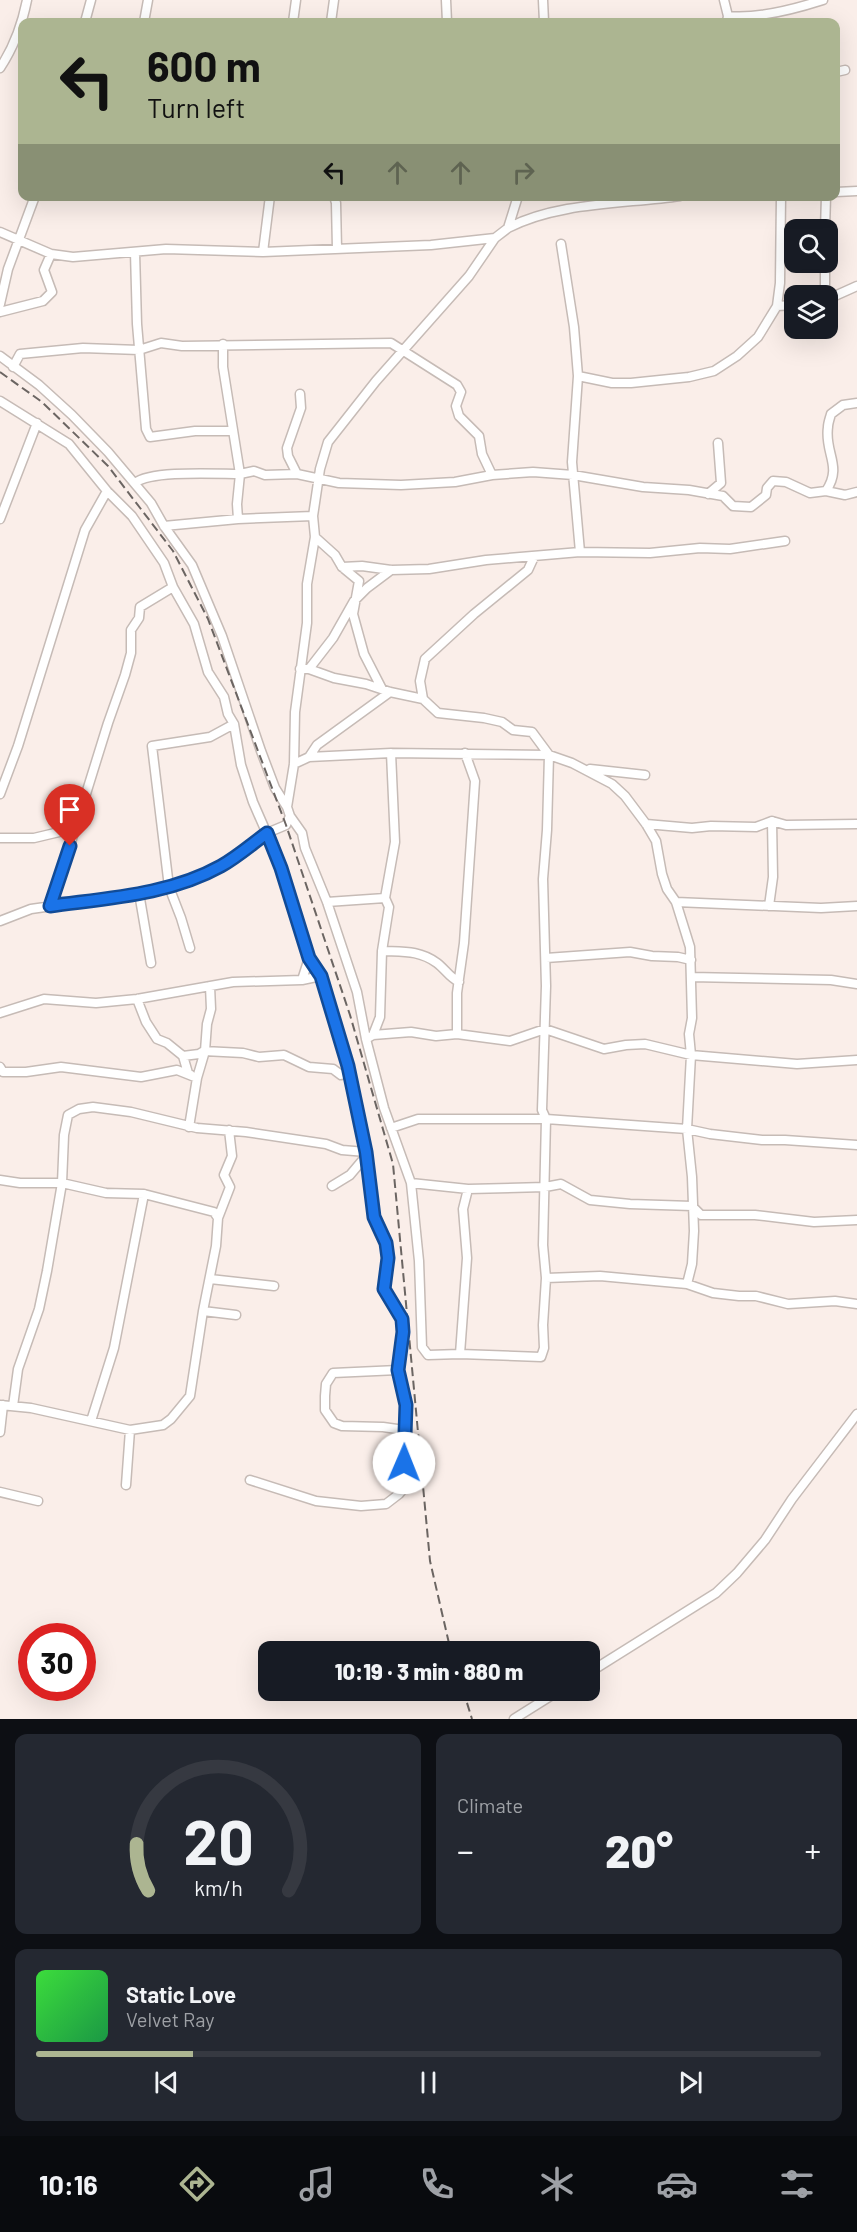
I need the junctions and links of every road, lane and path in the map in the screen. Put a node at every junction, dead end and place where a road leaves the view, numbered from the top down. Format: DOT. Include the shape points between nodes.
graph roads {
  1 [pos="27,0"];
  2 [pos="91,0"];
  3 [pos="148,0"];
  4 [pos="296,0"];
  5 [pos="334,0"];
  6 [pos="447,0"];
  7 [pos="543,0"];
  8 [pos="724,0"];
  9 [pos="823,0"];
  10 [pos="22,18"];
  11 [pos="86,18"];
  12 [pos="145,18"];
  13 [pos="293,18"];
  14 [pos="332,18"];
  15 [pos="447,18"];
  16 [pos="544,18"];
  17 [pos="727,18"];
  18 [pos="742,18"];
  19 [pos="18,33"];
  20 [pos="0,68"];
  21 [pos="845,70"];
  22 [pos="840,71"];
  23 [pos="840,192"];
  24 [pos="857,192"];
  25 [pos="33,201"];
  26 [pos="269,201"];
  27 [pos="335,201"];
  28 [pos="517,201"];
  29 [pos="639,201"];
  30 [pos="781,201"];
  31 [pos="826,201"];
  32 [pos="825,219"];
  33 [pos="508,228"];
  34 [pos="0,232"];
  35 [pos="495,238"];
  36 [pos="18,240"];
  37 [pos="561,244"];
  38 [pos="337,249"];
  39 [pos="135,252"];
  40 [pos="262,252"];
  41 [pos="51,254"];
  42 [pos="857,286"];
  43 [pos="838,295"];
  44 [pos="0,304"];
  45 [pos="777,306"];
  46 [pos="784,306"];
  47 [pos="0,312"];
  48 [pos="223,344"];
  49 [pos="139,350"];
  50 [pos="403,350"];
  51 [pos="0,356"];
  52 [pos="13,367"];
  53 [pos="578,376"];
  54 [pos="300,394"];
  55 [pos="0,401"];
  56 [pos="857,403"];
  57 [pos="37,423"];
  58 [pos="232,430"];
  59 [pos="718,443"];
  60 [pos="240,474"];
  61 [pos="297,474"];
  62 [pos="492,475"];
  63 [pos="573,475"];
  64 [pos="319,480"];
  65 [pos="135,483"];
  66 [pos="107,491"];
  67 [pos="826,491"];
  68 [pos="857,492"];
  69 [pos="708,494"];
  70 [pos="313,516"];
  71 [pos="0,519"];
  72 [pos="238,519"];
  73 [pos="164,526"];
  74 [pos="315,537"];
  75 [pos="785,541"];
  76 [pos="580,552"];
  77 [pos="534,557"];
  78 [pos="342,567"];
  79 [pos="391,570"];
  80 [pos="173,587"];
  81 [pos="354,602"];
  82 [pos="305,669"];
  83 [pos="386,690"];
  84 [pos="423,699"];
  85 [pos="234,724"];
  86 [pos="392,753"];
  87 [pos="465,753"];
  88 [pos="549,755"];
  89 [pos="309,757"];
  90 [pos="294,764"];
  91 [pos="583,769"];
  92 [pos="645,775"];
  93 [pos="0,794"];
  94 [pos="288,812"];
  95 [pos="772,821"];
  96 [pos="646,824"];
  97 [pos="857,824"];
  98 [pos="76,828"];
  99 [pos="267,833"];
  100 [pos="0,837"];
  101 [pos="169,887"];
  102 [pos="139,893"];
  103 [pos="385,898"];
  104 [pos="327,902"];
  105 [pos="675,902"];
  106 [pos="50,906"];
  107 [pos="769,906"];
  108 [pos="857,906"];
  109 [pos="0,921"];
  110 [pos="190,948"];
  111 [pos="381,951"];
  112 [pos="309,958"];
  113 [pos="546,958"];
  114 [pos="691,960"];
  115 [pos="151,963"];
  116 [pos="321,976"];
  117 [pos="691,977"];
  118 [pos="302,980"];
  119 [pos="459,982"];
  120 [pos="857,984"];
  121 [pos="210,986"];
  122 [pos="197,987"];
  123 [pos="137,999"];
  124 [pos="211,1009"];
  125 [pos="0,1013"];
  126 [pos="545,1029"];
  127 [pos="457,1034"];
  128 [pos="368,1035"];
  129 [pos="205,1051"];
  130 [pos="691,1055"];
  131 [pos="183,1056"];
  132 [pos="857,1060"];
  133 [pos="0,1067"];
  134 [pos="349,1071"];
  135 [pos="197,1078"];
  136 [pos="546,1119"];
  137 [pos="189,1126"];
  138 [pos="391,1128"];
  139 [pos="687,1129"];
  140 [pos="229,1130"];
  141 [pos="857,1145"];
  142 [pos="366,1154"];
  143 [pos="0,1180"];
  144 [pos="411,1183"];
  145 [pos="62,1184"];
  146 [pos="332,1186"];
  147 [pos="545,1187"];
  148 [pos="468,1189"];
  149 [pos="144,1194"];
  150 [pos="692,1206"];
  151 [pos="218,1218"];
  152 [pos="857,1220"];
  153 [pos="546,1278"];
  154 [pos="210,1279"];
  155 [pos="687,1284"];
  156 [pos="274,1286"];
  157 [pos="857,1304"];
  158 [pos="203,1311"];
  159 [pos="236,1315"];
  160 [pos="460,1354"];
  161 [pos="398,1370"];
  162 [pos="1,1405"];
  163 [pos="13,1406"];
  164 [pos="857,1414"];
  165 [pos="91,1421"];
  166 [pos="130,1430"];
  167 [pos="404,1431"];
  168 [pos="0,1432"];
  169 [pos="250,1480"];
  170 [pos="126,1485"];
  171 [pos="0,1492"];
  172 [pos="38,1501"];
  173 [pos="600,1666"];
  174 [pos="543,1701"];
  175 [pos="514,1719"];
  1 -- 10 [label="street"];
  2 -- 11 [label="street"];
  3 -- 12 [label="street"];
  4 -- 13 [label="street"];
  5 -- 14 [label="street"];
  6 -- 15 [label="street"];
  7 -- 16 [label="street"];
  8 -- 17 [label="street"];
  9 -- 18 [label="street"];
  19 -- 20 [label="street"];
  21 -- 22 [label="street"];
  23 -- 24 [label="street"];
  25 -- 36 [label="street"];
  26 -- 40 [label="street"];
  27 -- 38 [label="street"];
  28 -- 33 [label="street"];
  29 -- 33 [label="street" via="573,209 525,219"];
  30 -- 45 [label="street"];
  31 -- 32 [label="street"];
  33 -- 35 [label="street"];
  34 -- 36 [label="street"];
  35 -- 38 [label="street"];
  35 -- 50 [label="street" via="469,276"];
  36 -- 41 [label="street"];
  36 -- 44 [label="street"];
  37 -- 53 [label="street"];
  38 -- 40 [label="street"];
  39 -- 40 [label="street"];
  39 -- 41 [label="street" via="73,257"];
  39 -- 49 [label="street"];
  41 -- 47 [label="street" via="44,270 52,292 42,301"];
  42 -- 43 [label="street"];
  45 -- 46 [label="street"];
  45 -- 53 [label="street" via="758,337 714,371 630,383"];
  48 -- 49 [label="street" via="161,343"];
  48 -- 50 [label="street" via="391,343"];
  48 -- 58 [label="street"];
  49 -- 52 [label="street" via="83,348 32,352 20,354"];
  49 -- 58 [label="street" via="150,437"];
  50 -- 62 [label="street" via="457,385 461,392 456,406 459,416 479,436"];
  50 -- 64 [label="street" via="328,442"];
  51 -- 52 [label="street"];
  52 -- 65 [label="street" via="72,415"];
  53 -- 63 [label="street"];
  54 -- 61 [label="street" via="301,408 287,448"];
  55 -- 57 [label="street"];
  56 -- 67 [label="street" via="843,405 831,414 827,428 835,472"];
  57 -- 66 [label="street" via="69,444"];
  57 -- 71 [label="street"];
  58 -- 60 [label="street"];
  59 -- 69 [label="street" via="721,483"];
  60 -- 61 [label="street"];
  60 -- 65 [label="street" via="156,475"];
  60 -- 72 [label="street"];
  61 -- 64 [label="street"];
  62 -- 63 [label="street"];
  62 -- 64 [label="street" via="401,485"];
  63 -- 69 [label="street"];
  63 -- 76 [label="street"];
  64 -- 70 [label="street"];
  65 -- 73 [label="street"];
  66 -- 80 [label="street" via="132,516 164,563"];
  66 -- 93 [label="street" via="85,530"];
  67 -- 68 [label="street" via="845,495"];
  67 -- 69 [label="street" via="810,493 786,482 773,481 766,495 751,507 733,507 723,496"];
  70 -- 72 [label="street"];
  70 -- 74 [label="street"];
  72 -- 73 [label="street"];
  73 -- 94 [label="street" via="192,565 204,592 275,788"];
  74 -- 78 [label="street"];
  74 -- 82 [label="street" via="307,584"];
  75 -- 76 [label="street" via="730,549"];
  76 -- 77 [label="street"];
  77 -- 79 [label="street"];
  77 -- 84 [label="street" via="528,570 425,659 420,681"];
  78 -- 79 [label="street"];
  78 -- 81 [label="street" via="359,580"];
  79 -- 81 [label="street"];
  80 -- 85 [label="street" via="194,624 208,672"];
  80 -- 98 [label="street" via="140,607 139,618 131,630 131,653 125,675"];
  81 -- 82 [label="street" via="333,638"];
  81 -- 83 [label="street" via="353,614 364,654"];
  82 -- 83 [label="street"];
  82 -- 90 [label="street" via="295,712"];
  83 -- 84 [label="street"];
  83 -- 89 [label="street" via="317,745"];
  84 -- 88 [label="street" via="438,713 484,718 513,730 532,732"];
  85 -- 99 [label="street" via="241,765"];
  85 -- 101 [label="street" via="210,737 152,746"];
  86 -- 87 [label="street"];
  86 -- 89 [label="street"];
  86 -- 103 [label="street" via="395,842"];
  87 -- 88 [label="street"];
  87 -- 119 [label="street" via="475,781"];
  88 -- 91 [label="street"];
  88 -- 113 [label="street" via="543,879"];
  89 -- 90 [label="street"];
  90 -- 94 [label="street"];
  91 -- 92 [label="street"];
  91 -- 96 [label="street" via="612,784"];
  94 -- 99 [label="street" via="286,825"];
  94 -- 104 [label="street" via="302,833"];
  95 -- 96 [label="street" via="756,827"];
  95 -- 97 [label="street" via="786,825"];
  95 -- 107 [label="street"];
  96 -- 105 [label="street" via="656,841 662,874"];
  98 -- 100 [label="street" via="34,838"];
  98 -- 106 [label="street"];
  99 -- 101 [label="street" via="222,866"];
  99 -- 112 [label="street"];
  101 -- 102 [label="street"];
  101 -- 110 [label="street"];
  102 -- 106 [label="street"];
  102 -- 115 [label="street"];
  103 -- 104 [label="street"];
  103 -- 111 [label="street" via="389,907"];
  104 -- 128 [label="street"];
  105 -- 107 [label="street"];
  105 -- 114 [label="street"];
  106 -- 109 [label="street"];
  107 -- 108 [label="street"];
  111 -- 119 [label="street" via="422,954"];
  111 -- 128 [label="street" via="380,1017"];
  112 -- 116 [label="street"];
  112 -- 118 [label="street"];
  113 -- 114 [label="street" via="630,952"];
  113 -- 126 [label="street"];
  114 -- 117 [label="street"];
  116 -- 118 [label="street"];
  116 -- 134 [label="street"];
  117 -- 120 [label="street"];
  117 -- 130 [label="street"];
  118 -- 121 [label="street"];
  119 -- 127 [label="street"];
  121 -- 122 [label="street"];
  121 -- 124 [label="street"];
  122 -- 123 [label="street"];
  122 -- 124 [label="street"];
  123 -- 125 [label="street" via="96,1003 44,999"];
  123 -- 131 [label="street" via="158,1039"];
  124 -- 129 [label="street"];
  126 -- 127 [label="street" via="510,1041"];
  126 -- 130 [label="street" via="604,1049 645,1044"];
  126 -- 136 [label="street" via="542,1110"];
  127 -- 128 [label="street"];
  128 -- 138 [label="street"];
  129 -- 131 [label="street"];
  129 -- 134 [label="street" via="259,1057 284,1055 309,1067 333,1069 341,1075"];
  129 -- 135 [label="street"];
  130 -- 132 [label="street" via="797,1064"];
  130 -- 139 [label="street"];
  131 -- 135 [label="street" via="188,1073"];
  133 -- 135 [label="street" via="3,1072 61,1067 141,1077 177,1070"];
  134 -- 142 [label="street"];
  135 -- 137 [label="street"];
  136 -- 138 [label="street" via="418,1119"];
  136 -- 139 [label="street"];
  136 -- 147 [label="street"];
  137 -- 140 [label="street"];
  137 -- 145 [label="street" via="131,1112 79,1109 68,1115"];
  138 -- 144 [label="street"];
  139 -- 141 [label="street" via="762,1140"];
  139 -- 150 [label="street"];
  140 -- 142 [label="street"];
  140 -- 151 [label="street" via="232,1156 224,1175 230,1187"];
  142 -- 146 [label="street" via="350,1175"];
  142 -- 161 [label="street" via="374,1217 388,1258 384,1289 402,1319"];
  143 -- 145 [label="street"];
  144 -- 148 [label="street"];
  144 -- 160 [label="street" via="422,1347 428,1355"];
  145 -- 149 [label="street" via="106,1193"];
  145 -- 163 [label="street" via="39,1309 18,1369"];
  147 -- 148 [label="street"];
  147 -- 150 [label="street" via="561,1184 590,1200"];
  147 -- 153 [label="street"];
  148 -- 160 [label="street" via="464,1209 467,1258"];
  149 -- 151 [label="street" via="213,1212"];
  149 -- 165 [label="street" via="114,1348"];
  150 -- 152 [label="street" via="701,1215 755,1215 814,1222"];
  150 -- 155 [label="street" via="692,1264"];
  151 -- 154 [label="street"];
  153 -- 155 [label="street" via="600,1276"];
  153 -- 160 [label="street" via="541,1357"];
  154 -- 156 [label="street"];
  154 -- 158 [label="street"];
  155 -- 157 [label="street" via="713,1293 756,1296 788,1304"];
  158 -- 159 [label="street"];
  158 -- 166 [label="street" via="190,1396 163,1425"];
  161 -- 167 [label="street" via="406,1405"];
  161 -- 167 [label="street" via="333,1373 326,1384 325,1410 334,1423 342,1426"];
  162 -- 163 [label="street"];
  162 -- 168 [label="street"];
  163 -- 165 [label="street"];
  164 -- 173 [label="street" via="737,1573 716,1593"];
  165 -- 166 [label="street"];
  166 -- 170 [label="street"];
  167 -- 169 [label="street" via="403,1489 386,1504 361,1506 316,1501"];
  171 -- 172 [label="street"];
  174 -- 175 [label="street"];
}
